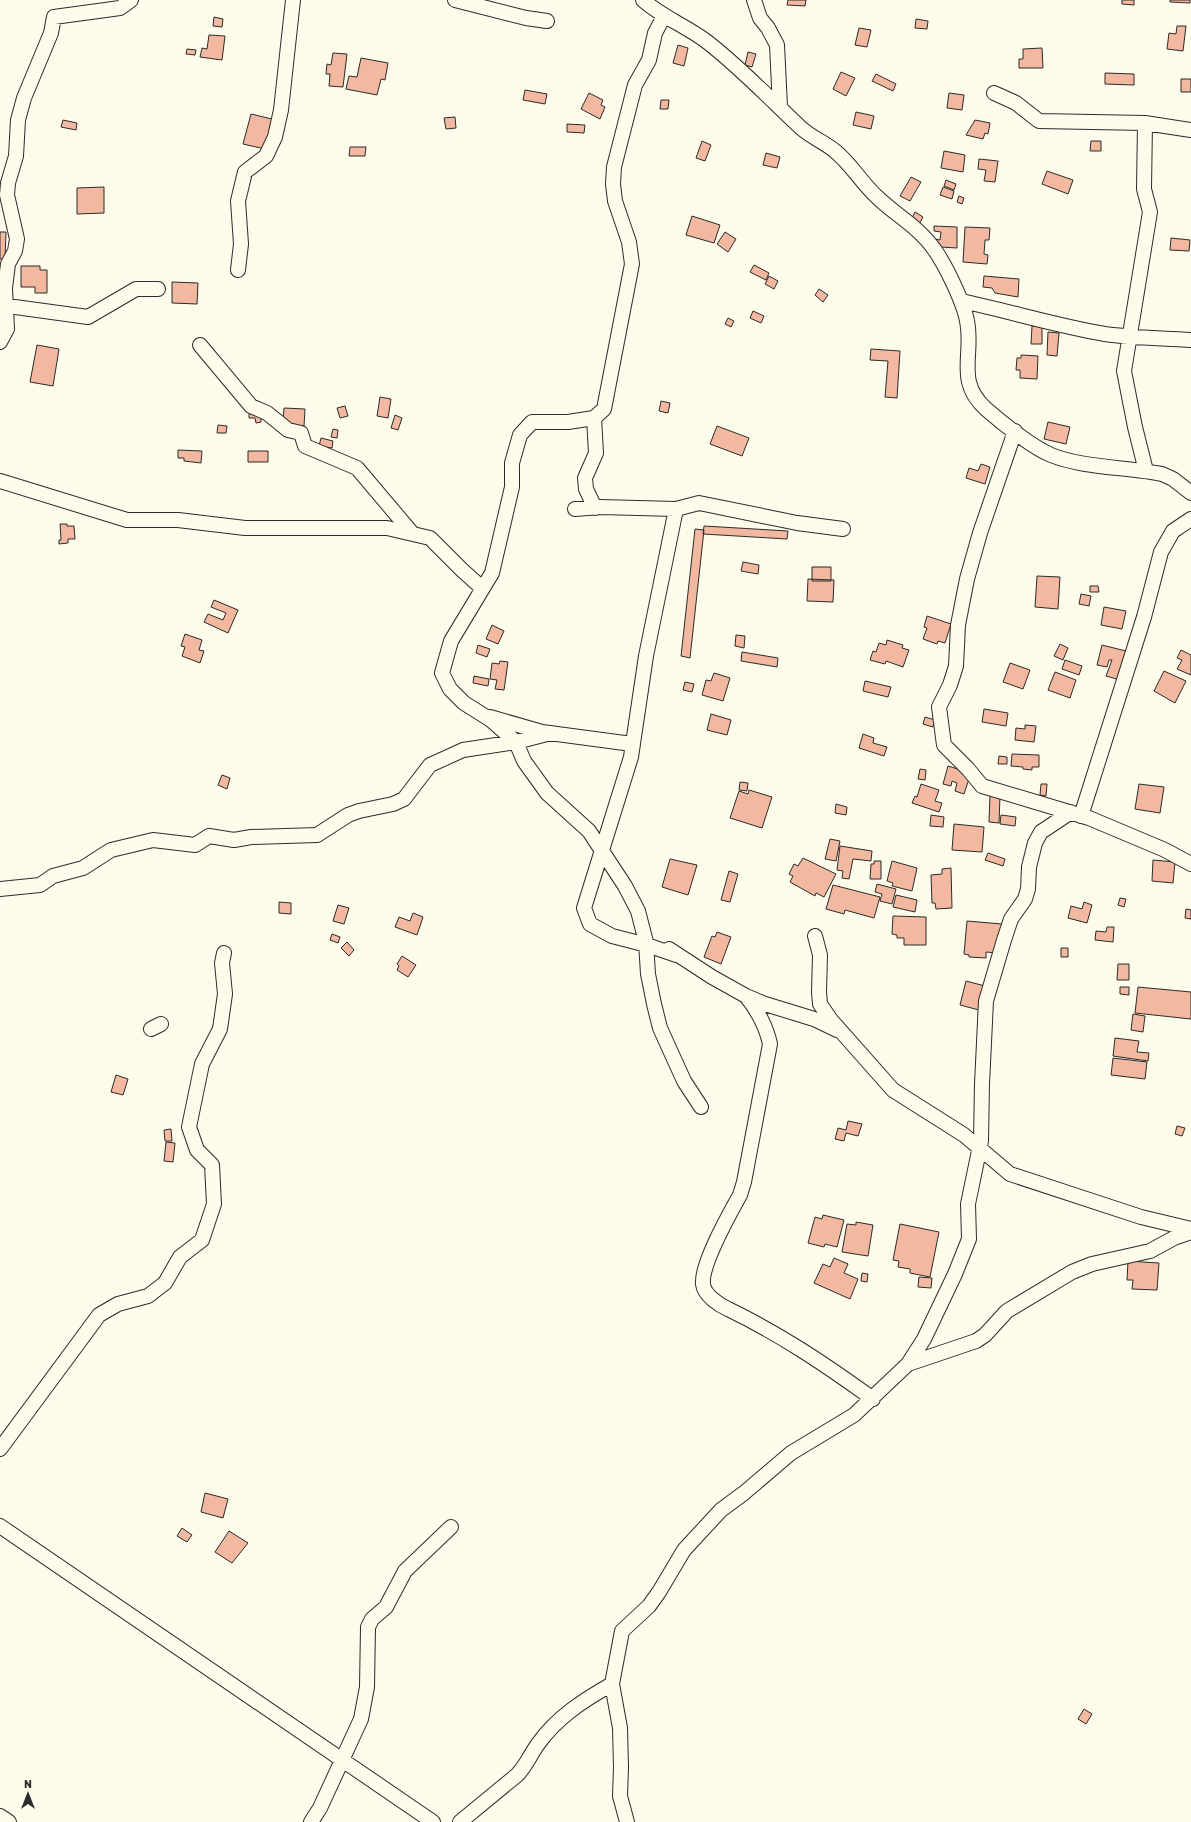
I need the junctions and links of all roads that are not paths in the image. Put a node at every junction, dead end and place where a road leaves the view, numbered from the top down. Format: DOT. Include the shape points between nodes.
graph roads {
  1 [pos="131,0"];
  2 [pos="293,0"];
  3 [pos="455,0"];
  4 [pos="643,0"];
  5 [pos="754,0"];
  6 [pos="664,16"];
  7 [pos="547,21"];
  8 [pos="994,93"];
  9 [pos="780,107"];
  10 [pos="1145,123"];
  11 [pos="1191,130"];
  12 [pos="238,270"];
  13 [pos="158,288"];
  14 [pos="961,301"];
  15 [pos="3,305"];
  16 [pos="1130,335"];
  17 [pos="1191,340"];
  18 [pos="0,342"];
  19 [pos="200,345"];
  20 [pos="594,418"];
  21 [pos="1015,431"];
  22 [pos="1146,471"];
  23 [pos="0,481"];
  24 [pos="1191,492"];
  25 [pos="595,508"];
  26 [pos="575,509"];
  27 [pos="676,509"];
  28 [pos="1191,519"];
  29 [pos="843,529"];
  30 [pos="412,534"];
  31 [pos="482,588"];
  32 [pos="484,715"];
  33 [pos="552,733"];
  34 [pos="516,742"];
  35 [pos="632,744"];
  36 [pos="1076,814"];
  37 [pos="602,852"];
  38 [pos="1191,864"];
  39 [pos="0,889"];
  40 [pos="642,928"];
  41 [pos="815,936"];
  42 [pos="647,945"];
  43 [pos="224,953"];
  44 [pos="676,955"];
  45 [pos="746,996"];
  46 [pos="842,1033"];
  47 [pos="701,1108"];
  48 [pos="980,1147"];
  49 [pos="1191,1229"];
  50 [pos="1191,1232"];
  51 [pos="908,1364"];
  52 [pos="873,1399"];
  53 [pos="0,1449"];
  54 [pos="0,1526"];
  55 [pos="451,1527"];
  56 [pos="612,1684"];
  57 [pos="343,1759"];
  58 [pos="0,1816"];
  59 [pos="9,1822"];
  60 [pos="311,1822"];
  61 [pos="433,1822"];
  62 [pos="460,1822"];
  63 [pos="627,1822"];
  1 -- 15 [label="street" via="120,8 54,17 51,33 24,98 18,120 16,156 7,195 17,239 15,251 8,264"];
  2 -- 12 [label="street" via="276,137 266,156 245,172 238,201 241,244"];
  3 -- 7 [label="street"];
  4 -- 6 [label="street"];
  5 -- 9 [label="street" via="760,18 777,45"];
  6 -- 9 [label="street" via="706,41"];
  6 -- 20 [label="street" via="655,33 649,60 634,85 614,167 615,201 629,242 632,264 604,409"];
  8 -- 10 [label="street" via="1016,103 1039,122"];
  9 -- 14 [label="street" via="808,134 835,151 875,195 922,236 934,249"];
  10 -- 11 [label="street"];
  10 -- 16 [label="street" via="1144,189 1150,212"];
  13 -- 15 [label="street" via="136,289 88,317"];
  14 -- 16 [label="street" via="1066,326 1107,334"];
  14 -- 21 [label="street" via="969,333 966,374 970,387 979,403"];
  15 -- 18 [label="street" via="7,328"];
  16 -- 17 [label="street"];
  16 -- 22 [label="street" via="1124,370"];
  19 -- 30 [label="street" via="251,406 267,413 288,430 301,433 305,446 356,468"];
  20 -- 25 [label="street" via="596,452 585,478 586,489"];
  20 -- 31 [label="street" via="568,422 532,422 520,435 512,462 512,487 492,573"];
  21 -- 22 [label="street" via="1051,455 1089,464"];
  21 -- 36 [label="street" via="967,579 958,625 956,666 939,707 944,745 982,786"];
  22 -- 24 [label="street" via="1173,479"];
  23 -- 30 [label="street" via="127,520 178,520 245,528 387,528"];
  25 -- 26 [label="street"];
  25 -- 27 [label="street"];
  27 -- 29 [label="street" via="699,503 797,523"];
  27 -- 35 [label="street" via="646,656"];
  28 -- 36 [label="street" via="1173,531 1161,552 1144,617"];
  30 -- 31 [label="street" via="430,538"];
  31 -- 32 [label="street" via="451,641 442,673 450,689 464,703"];
  32 -- 33 [label="street"];
  32 -- 34 [label="street"];
  33 -- 34 [label="street"];
  33 -- 35 [label="street"];
  34 -- 37 [label="street" via="524,761 547,793 589,831"];
  34 -- 39 [label="street" via="464,750 430,765 404,799 348,815 317,835 234,840 209,836 195,845 153,840 111,850 83,868 53,876 40,885"];
  35 -- 37 [label="street" via="631,757"];
  36 -- 38 [label="street" via="1165,850"];
  36 -- 48 [label="street" via="1041,832 1035,843 1025,899 1011,919 986,1001"];
  37 -- 40 [label="street" via="625,886 638,911"];
  37 -- 42 [label="street" via="584,908 590,924 612,936"];
  40 -- 42 [label="street"];
  40 -- 44 [label="street"];
  41 -- 46 [label="street" via="820,955 820,1004"];
  42 -- 44 [label="street"];
  42 -- 47 [label="street" via="648,974 660,1028 684,1081"];
  43 -- 53 [label="street" via="222,963 225,994 220,1029 202,1064 189,1127 197,1150 212,1165 214,1204 202,1240 180,1257 165,1283 148,1296 118,1304 99,1315"];
  44 -- 45 [label="street"];
  45 -- 46 [label="street" via="814,1019"];
  45 -- 52 [label="street" via="758,1010 770,1044 744,1182 703,1272 702,1286 712,1299 765,1326 813,1356"];
  46 -- 48 [label="street" via="893,1090"];
  48 -- 49 [label="street" via="1010,1174 1141,1217"];
  48 -- 51 [label="street" via="968,1204 969,1239 924,1339"];
  50 -- 51 [label="street" via="1150,1251 1076,1270 1011,1308 976,1341"];
  51 -- 52 [label="street"];
  52 -- 56 [label="street" via="854,1415 791,1453 702,1528 684,1550 649,1606 622,1631"];
  54 -- 57 [label="street"];
  55 -- 57 [label="street" via="405,1571 386,1607 372,1619 368,1627 367,1687 364,1706"];
  56 -- 62 [label="street" via="572,1708 538,1744 517,1776"];
  56 -- 63 [label="street" via="620,1728 620,1796"];
  57 -- 60 [label="street"];
  57 -- 61 [label="street"];
  58 -- 59 [label="street"];
}
